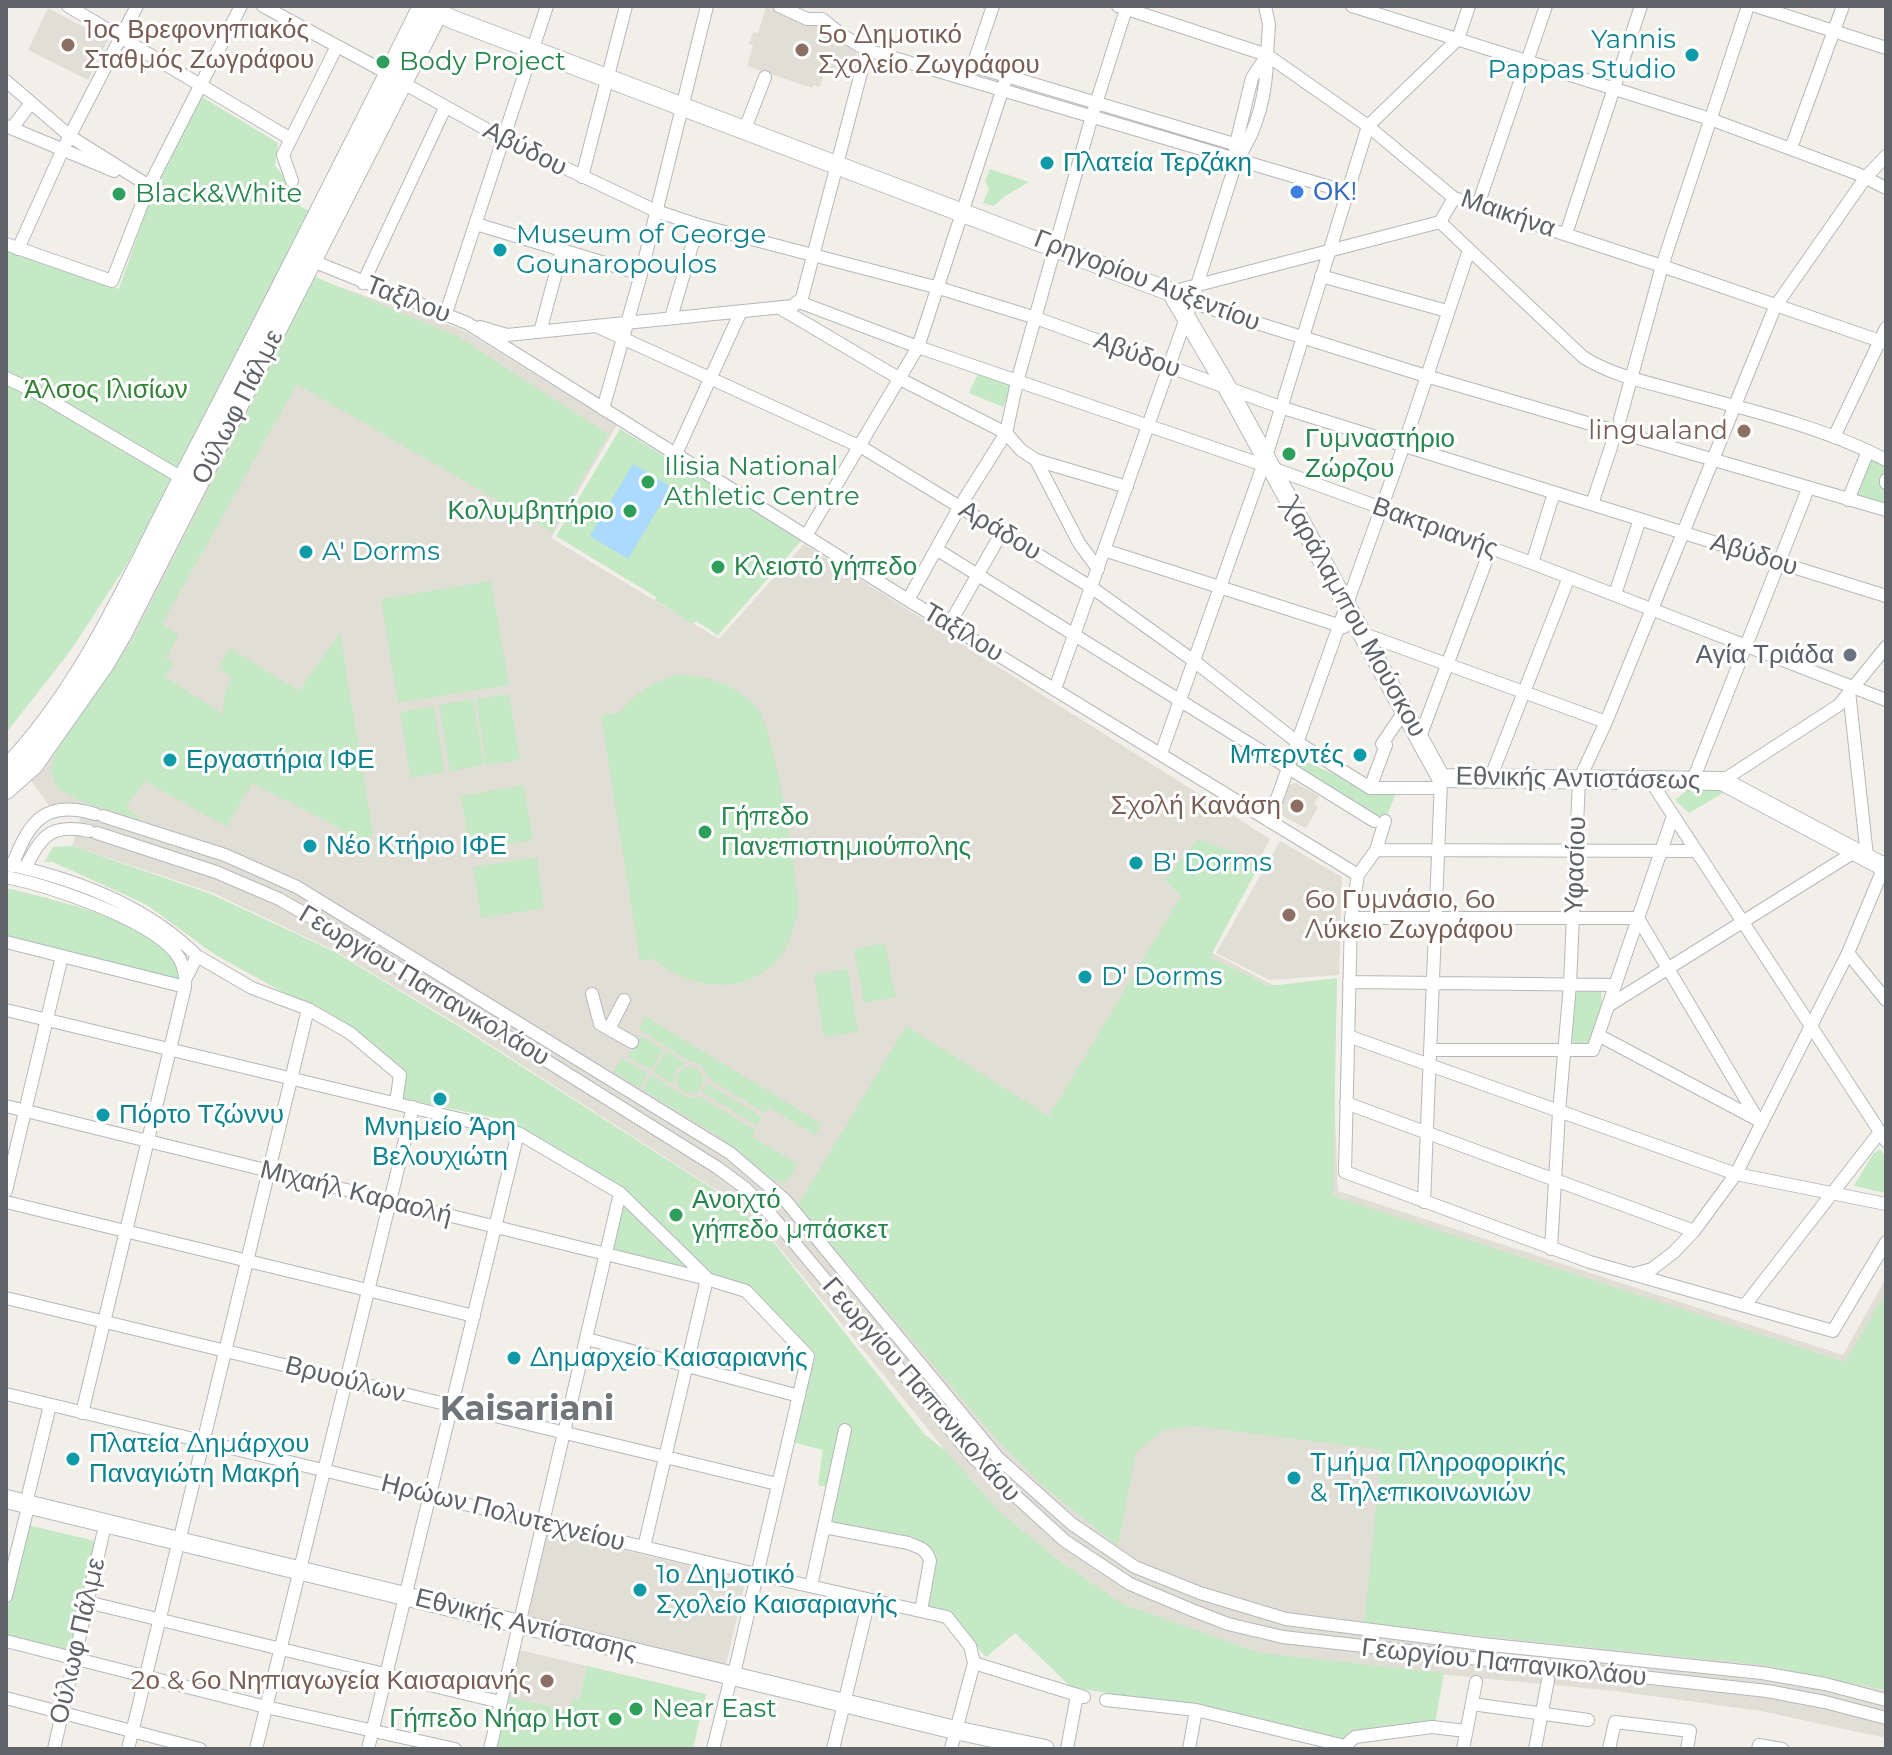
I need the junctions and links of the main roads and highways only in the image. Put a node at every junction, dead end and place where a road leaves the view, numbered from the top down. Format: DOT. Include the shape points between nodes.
graph roads {
  1 [pos="432,8"];
  2 [pos="306,258"];
  3 [pos="1171,292"];
  4 [pos="6,769"];
  5 [pos="1441,783"];
  6 [pos="6,790"];
  7 [pos="1885,866"];
  8 [pos="6,1499"];
  9 [pos="26,1509"];
  10 [pos="6,1510"];
  11 [pos="178,1547"];
  12 [pos="953,1739"];
  13 [pos="996,1749"];
  14 [pos="1045,1749"];
  1 -- 2 [label="main road, Ούλωφ Πάλμε"];
  1 -- 3 [label="main road, Γρηγορίου Αυξεντίου"];
  2 -- 4 [label="main road, Ούλωφ Πάλμε" via="182,478 91,656"];
  2 -- 6 [label="main road, Ούλωφ Πάλμε" via="105,664 34,765"];
  3 -- 5 [label="main road, Χαράλαμπου Μούσκου" via="1190,308 1267,464"];
  5 -- 7 [label="main road, Εθνικής Αντιστάσεως" via="1722,781"];
  8 -- 9 [label="main road, Εθνικής Αντίστασης"];
  9 -- 10 [label="main road, Εθνικής Αντίστασης"];
  9 -- 11 [label="main road, Εθνικής Αντίστασης"];
  9 -- 11 [label="main road, Εθνικής Αντίστασης" via="103,1534"];
  11 -- 12 [label="main road, Εθνικής Αντίστασης" via="844,1707"];
  12 -- 13 [label="main road, Εθνικής Αντίστασης"];
  12 -- 14 [label="main road, Εθνικής Αντίστασης"];
}
